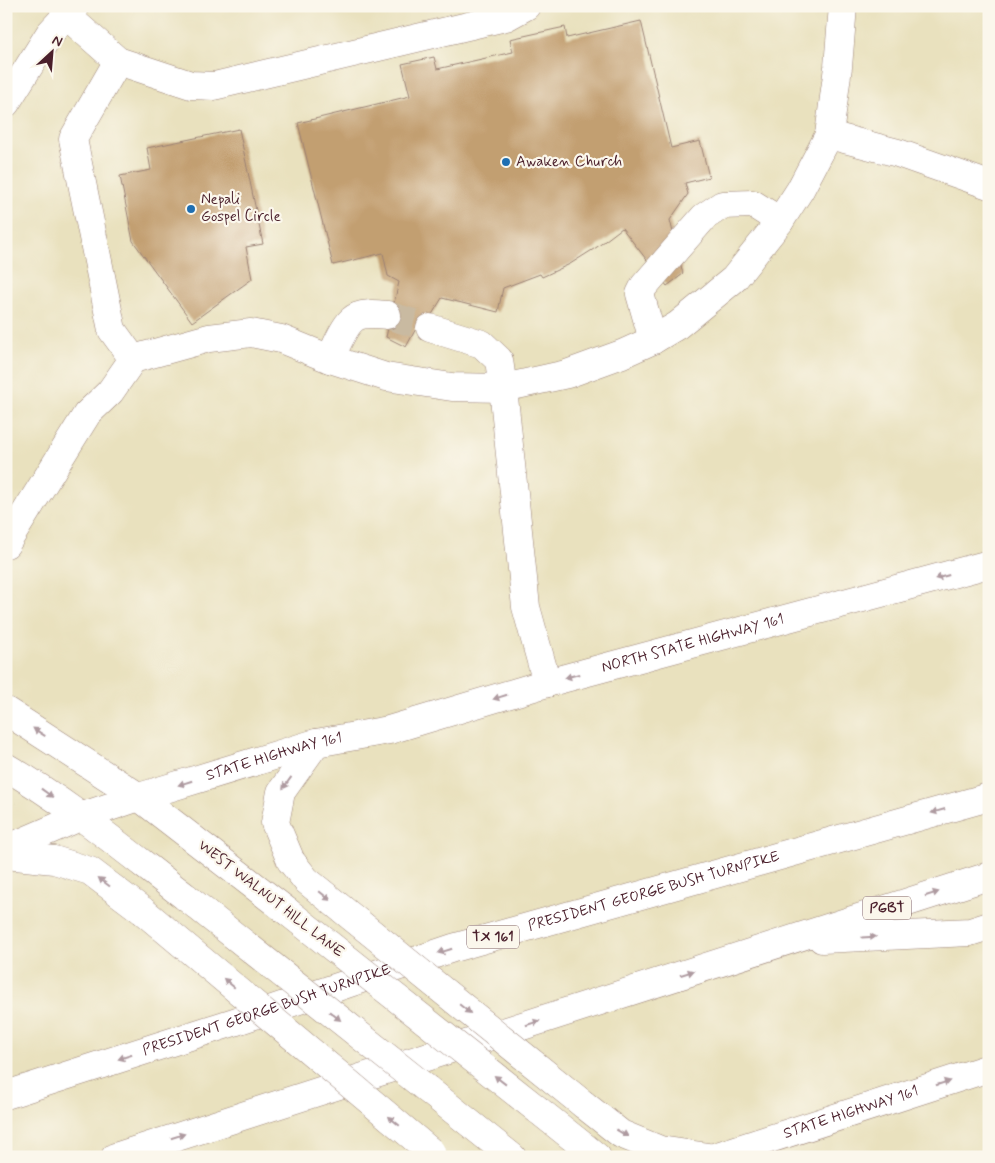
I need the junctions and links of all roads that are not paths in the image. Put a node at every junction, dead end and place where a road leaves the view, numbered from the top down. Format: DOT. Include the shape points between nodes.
graph roads {
  1 [pos="526,6"];
  2 [pos="843,6"];
  3 [pos="71,11"];
  4 [pos="449,18"];
  5 [pos="118,61"];
  6 [pos="6,103"];
  7 [pos="829,135"];
  8 [pos="989,185"];
  9 [pos="780,221"];
  10 [pos="388,315"];
  11 [pos="430,328"];
  12 [pos="653,340"];
  13 [pos="133,358"];
  14 [pos="330,359"];
  15 [pos="503,388"];
  16 [pos="6,544"];
  17 [pos="989,564"];
  18 [pos="547,683"];
  19 [pos="6,711"];
  20 [pos="316,744"];
  21 [pos="6,767"];
  22 [pos="139,797"];
  23 [pos="988,797"];
  24 [pos="80,817"];
  25 [pos="6,850"];
  26 [pos="6,856"];
  27 [pos="989,876"];
  28 [pos="989,926"];
  29 [pos="786,941"];
  30 [pos="989,1068"];
  31 [pos="6,1095"];
  32 [pos="748,1150"];
  33 [pos="432,1154"];
  34 [pos="115,1157"];
  35 [pos="512,1157"];
  36 [pos="597,1157"];
  37 [pos="708,1157"];
  38 [pos="714,1157"];
  1 -- 4 [label="main road" via="506,17"];
  2 -- 7 [label="main road"];
  3 -- 5 [label="main road"];
  3 -- 6 [label="main road" via="50,33"];
  4 -- 5 [label="main road" via="214,86 191,86"];
  5 -- 13 [label="main road" via="73,139 112,330"];
  7 -- 8 [label="main road" via="898,153"];
  7 -- 9 [label="main road"];
  9 -- 12 [label="main road" via="734,280 678,325"];
  9 -- 12 [label="main road" via="753,204 740,203 722,205 704,217 640,294"];
  10 -- 14 [label="main road" via="361,316 352,320"];
  11 -- 15 [label="main road" via="482,344 499,360"];
  12 -- 15 [label="main road" via="567,374"];
  13 -- 14 [label="main road" via="209,338 251,333 281,339"];
  13 -- 16 [label="main road" via="110,392 88,414"];
  14 -- 15 [label="main road" via="386,377 452,387"];
  15 -- 18 [label="main road" via="526,607"];
  17 -- 18 [label="main road, NORTH STATE HIGHWAY 161, one-way"];
  18 -- 20 [label="main road, STATE HIGHWAY 161, one-way" via="389,730"];
  22 -- 19 [label="main road, WEST WALNUT HILL LANE, one-way"];
  20 -- 22 [label="main road, STATE HIGHWAY 161, one-way"];
  20 -- 37 [label="main road, one-way, bridge" via="281,792 275,823 291,861 306,880 621,1134 660,1150"];
  21 -- 24 [label="main road, one-way"];
  22 -- 24 [label="main road, STATE HIGHWAY 161"];
  36 -- 22 [label="main road, WEST WALNUT HILL LANE, one-way, bridge"];
  23 -- 31 [label="main road, PRESIDENT GEORGE BUSH TURNPIKE / TX 161, one-way" via="453,948"];
  24 -- 25 [label="main road, STATE HIGHWAY 161"];
  24 -- 35 [label="main road, one-way, bridge" via="187,898"];
  33 -- 26 [label="main road, one-way, bridge" via="143,911 90,871 54,860"];
  29 -- 27 [label="main road, PGBT, one-way"];
  29 -- 28 [label="main road, one-way" via="970,932"];
  34 -- 29 [label="main road, one-way"];
  32 -- 30 [label="main road, STATE HIGHWAY 161, one-way"];
  32 -- 38 [label="main road, STATE HIGHWAY 161"];
}
